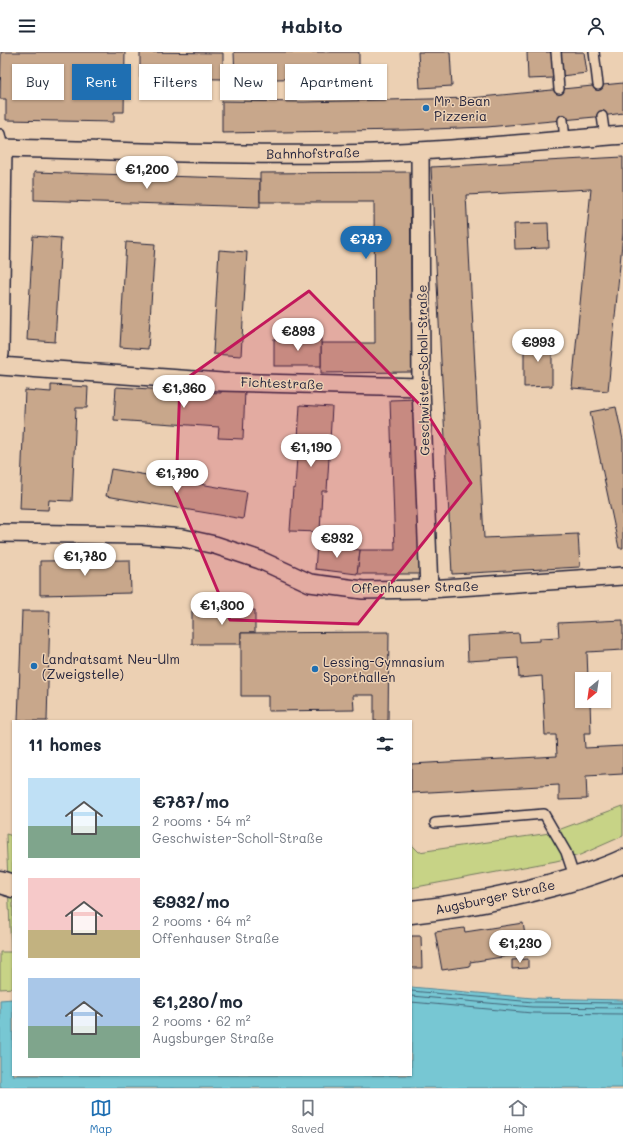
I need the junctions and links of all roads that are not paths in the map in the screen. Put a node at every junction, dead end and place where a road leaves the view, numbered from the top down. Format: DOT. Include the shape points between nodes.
graph roads {
  1 [pos="556,52"];
  2 [pos="594,52"];
  3 [pos="598,85"];
  4 [pos="559,89"];
  5 [pos="602,116"];
  6 [pos="562,120"];
  7 [pos="623,135"];
  8 [pos="605,137"];
  9 [pos="565,140"];
  10 [pos="1,143"];
  11 [pos="420,151"];
  12 [pos="0,354"];
  13 [pos="0,366"];
  14 [pos="422,387"];
  15 [pos="0,533"];
  16 [pos="623,576"];
  17 [pos="429,589"];
  18 [pos="435,823"];
  19 [pos="623,861"];
  20 [pos="576,879"];
  21 [pos="0,882"];
  22 [pos="12,886"];
  23 [pos="412,912"];
  1 -- 4 [label="lane"];
  2 -- 3 [label="lane"];
  5 -- 8 [label="lane"];
  6 -- 9 [label="lane"];
  7 -- 8 [label="street, Bahnhofstraße"];
  8 -- 9 [label="street, Bahnhofstraße"];
  9 -- 11 [label="street, Bahnhofstraße"];
  10 -- 11 [label="street, Bahnhofstraße" via="216,154"];
  10 -- 12 [label="street"];
  11 -- 14 [label="street, Geschwister-Scholl-Straße"];
  13 -- 14 [label="street, Fichtestraße" via="222,382"];
  14 -- 17 [label="street, Geschwister-Scholl-Straße"];
  15 -- 17 [label="street, Offenhauser Straße" via="183,538 215,545 260,560 310,583 363,590"];
  16 -- 17 [label="street, Offenhauser Straße"];
  18 -- 20 [label="lane" via="544,814 566,852"];
  19 -- 20 [label="street, Augsburger Straße"];
  20 -- 23 [label="street, Augsburger Straße" via="520,894 460,906"];
  21 -- 22 [label="street"];
}
